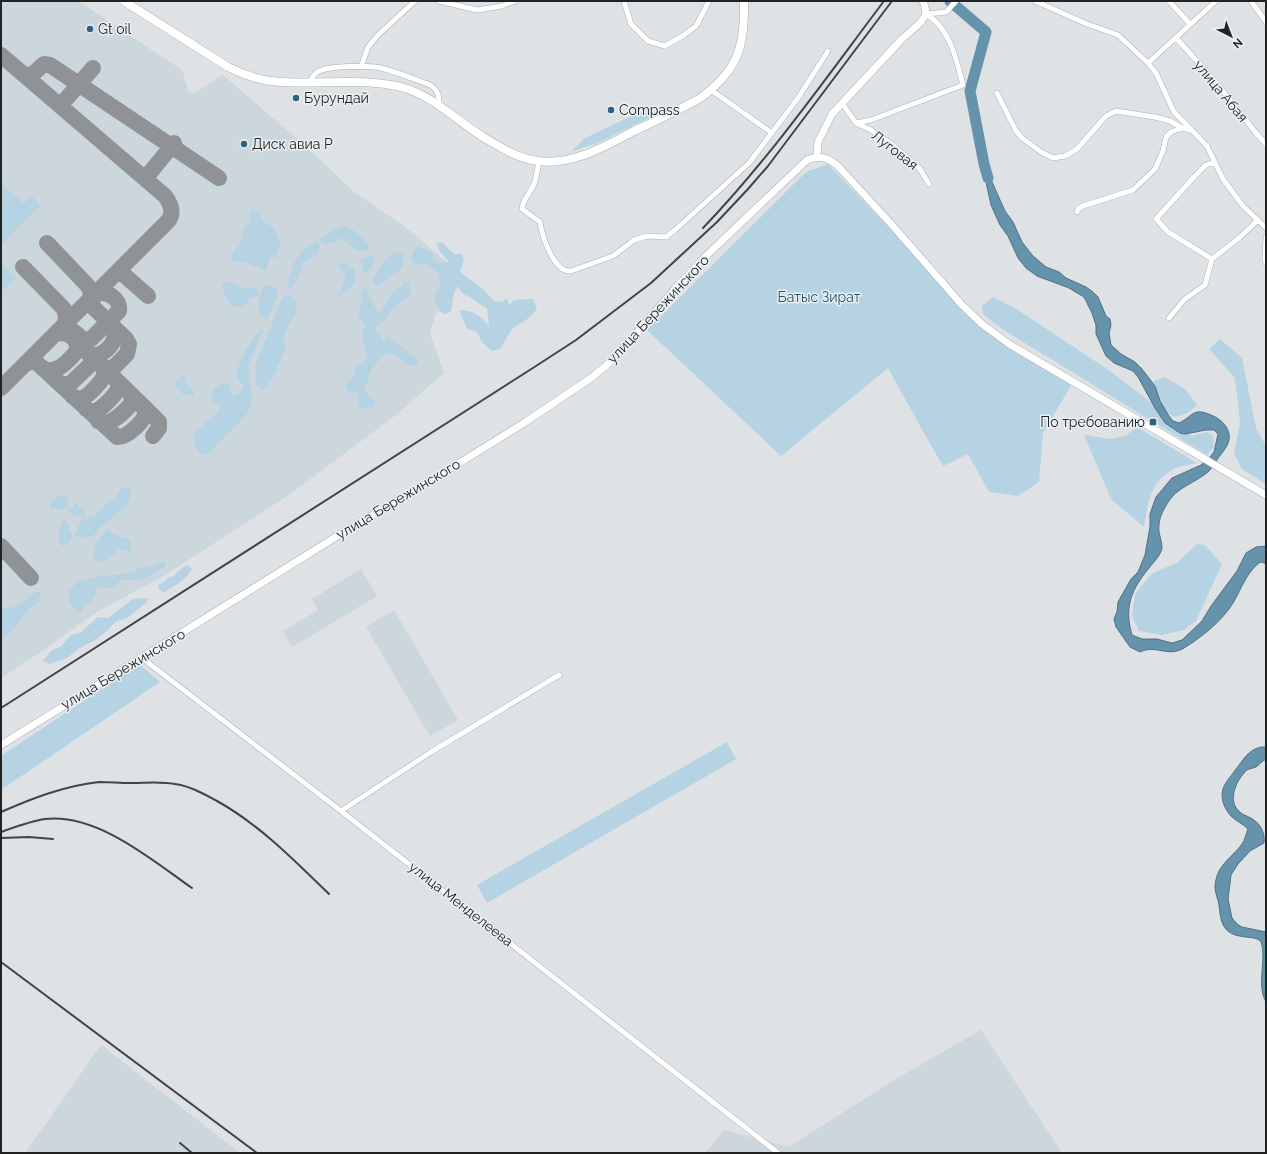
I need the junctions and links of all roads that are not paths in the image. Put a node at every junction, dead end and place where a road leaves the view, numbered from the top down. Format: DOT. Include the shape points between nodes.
graph roads {
  1 [pos="124,1"];
  2 [pos="415,1"];
  3 [pos="438,1"];
  4 [pos="515,1"];
  5 [pos="624,1"];
  6 [pos="709,1"];
  7 [pos="744,1"];
  8 [pos="923,1"];
  9 [pos="956,1"];
  10 [pos="1035,1"];
  11 [pos="1169,1"];
  12 [pos="1216,1"];
  13 [pos="1251,1"];
  14 [pos="926,14"];
  15 [pos="1266,22"];
  16 [pos="1190,24"];
  17 [pos="1176,38"];
  18 [pos="828,51"];
  19 [pos="1148,63"];
  20 [pos="361,67"];
  21 [pos="310,83"];
  22 [pos="711,90"];
  23 [pos="997,93"];
  24 [pos="842,104"];
  25 [pos="439,106"];
  26 [pos="856,123"];
  27 [pos="1182,128"];
  28 [pos="1191,130"];
  29 [pos="772,133"];
  30 [pos="1266,144"];
  31 [pos="817,156"];
  32 [pos="539,162"];
  33 [pos="1216,162"];
  34 [pos="929,184"];
  35 [pos="1077,212"];
  36 [pos="1258,220"];
  37 [pos="1266,228"];
  38 [pos="1266,238"];
  39 [pos="1212,260"];
  40 [pos="1266,263"];
  41 [pos="1169,318"];
  42 [pos="1266,495"];
  43 [pos="142,658"];
  44 [pos="559,675"];
  45 [pos="1,745"];
  46 [pos="341,811"];
  47 [pos="778,1153"];
  1 -- 21 [label="main road" via="228,67 245,75 270,81"];
  2 -- 20 [label="street" via="368,47"];
  3 -- 4 [label="street" via="477,10"];
  5 -- 6 [label="street" via="631,24 648,41 665,46 696,26"];
  7 -- 22 [label="main road" via="742,44 731,68"];
  8 -- 14 [label="main road"];
  9 -- 14 [label="street" via="946,12"];
  10 -- 19 [label="street" via="1118,36"];
  11 -- 16 [label="street"];
  12 -- 16 [label="street"];
  13 -- 15 [label="street"];
  14 -- 24 [label="main road"];
  14 -- 26 [label="street" via="937,22 948,40 963,85 871,120"];
  16 -- 17 [label="street"];
  17 -- 19 [label="street"];
  17 -- 30 [label="street, улица Абая"];
  18 -- 29 [label="street"];
  19 -- 28 [label="street" via="1156,73 1174,112"];
  20 -- 21 [label="street" via="328,68 318,72"];
  20 -- 25 [label="street" via="380,68 430,85 439,95"];
  21 -- 25 [label="main road" via="362,82 400,87 416,92"];
  22 -- 29 [label="street"];
  22 -- 32 [label="main road" via="693,102 591,153 567,160"];
  23 -- 27 [label="street" via="1022,138 1053,158 1065,156 1077,148 1106,116 1116,111 1155,117"];
  24 -- 26 [label="street, Луговая"];
  24 -- 31 [label="main road" via="832,114 818,142"];
  25 -- 32 [label="main road" via="504,150"];
  26 -- 34 [label="street, Луговая" via="890,143 920,169"];
  27 -- 28 [label="street"];
  27 -- 35 [label="street" via="1166,137 1155,169 1133,190 1083,206"];
  28 -- 33 [label="street" via="1207,146"];
  29 -- 32 [label="street" via="749,163 669,235 647,236 634,240 613,256 566,272 555,261 541,234 540,222 522,209 522,204 534,183"];
  31 -- 42 [label="main road" via="837,165 982,324 1009,344"];
  31 -- 43 [label="main road, улица Бережинского" via="807,160 707,255 614,359 591,378 527,421"];
  33 -- 36 [label="street" via="1224,179 1243,206"];
  33 -- 39 [label="street" via="1206,165 1156,219 1168,232"];
  36 -- 37 [label="street"];
  36 -- 39 [label="street"];
  38 -- 40 [label="street"];
  39 -- 41 [label="street" via="1205,285 1185,299"];
  43 -- 45 [label="main road, улица Бережинского"];
  43 -- 46 [label="street, улица Менделеева"];
  44 -- 46 [label="street" via="431,752"];
  46 -- 47 [label="street, улица Менделеева"];
}
